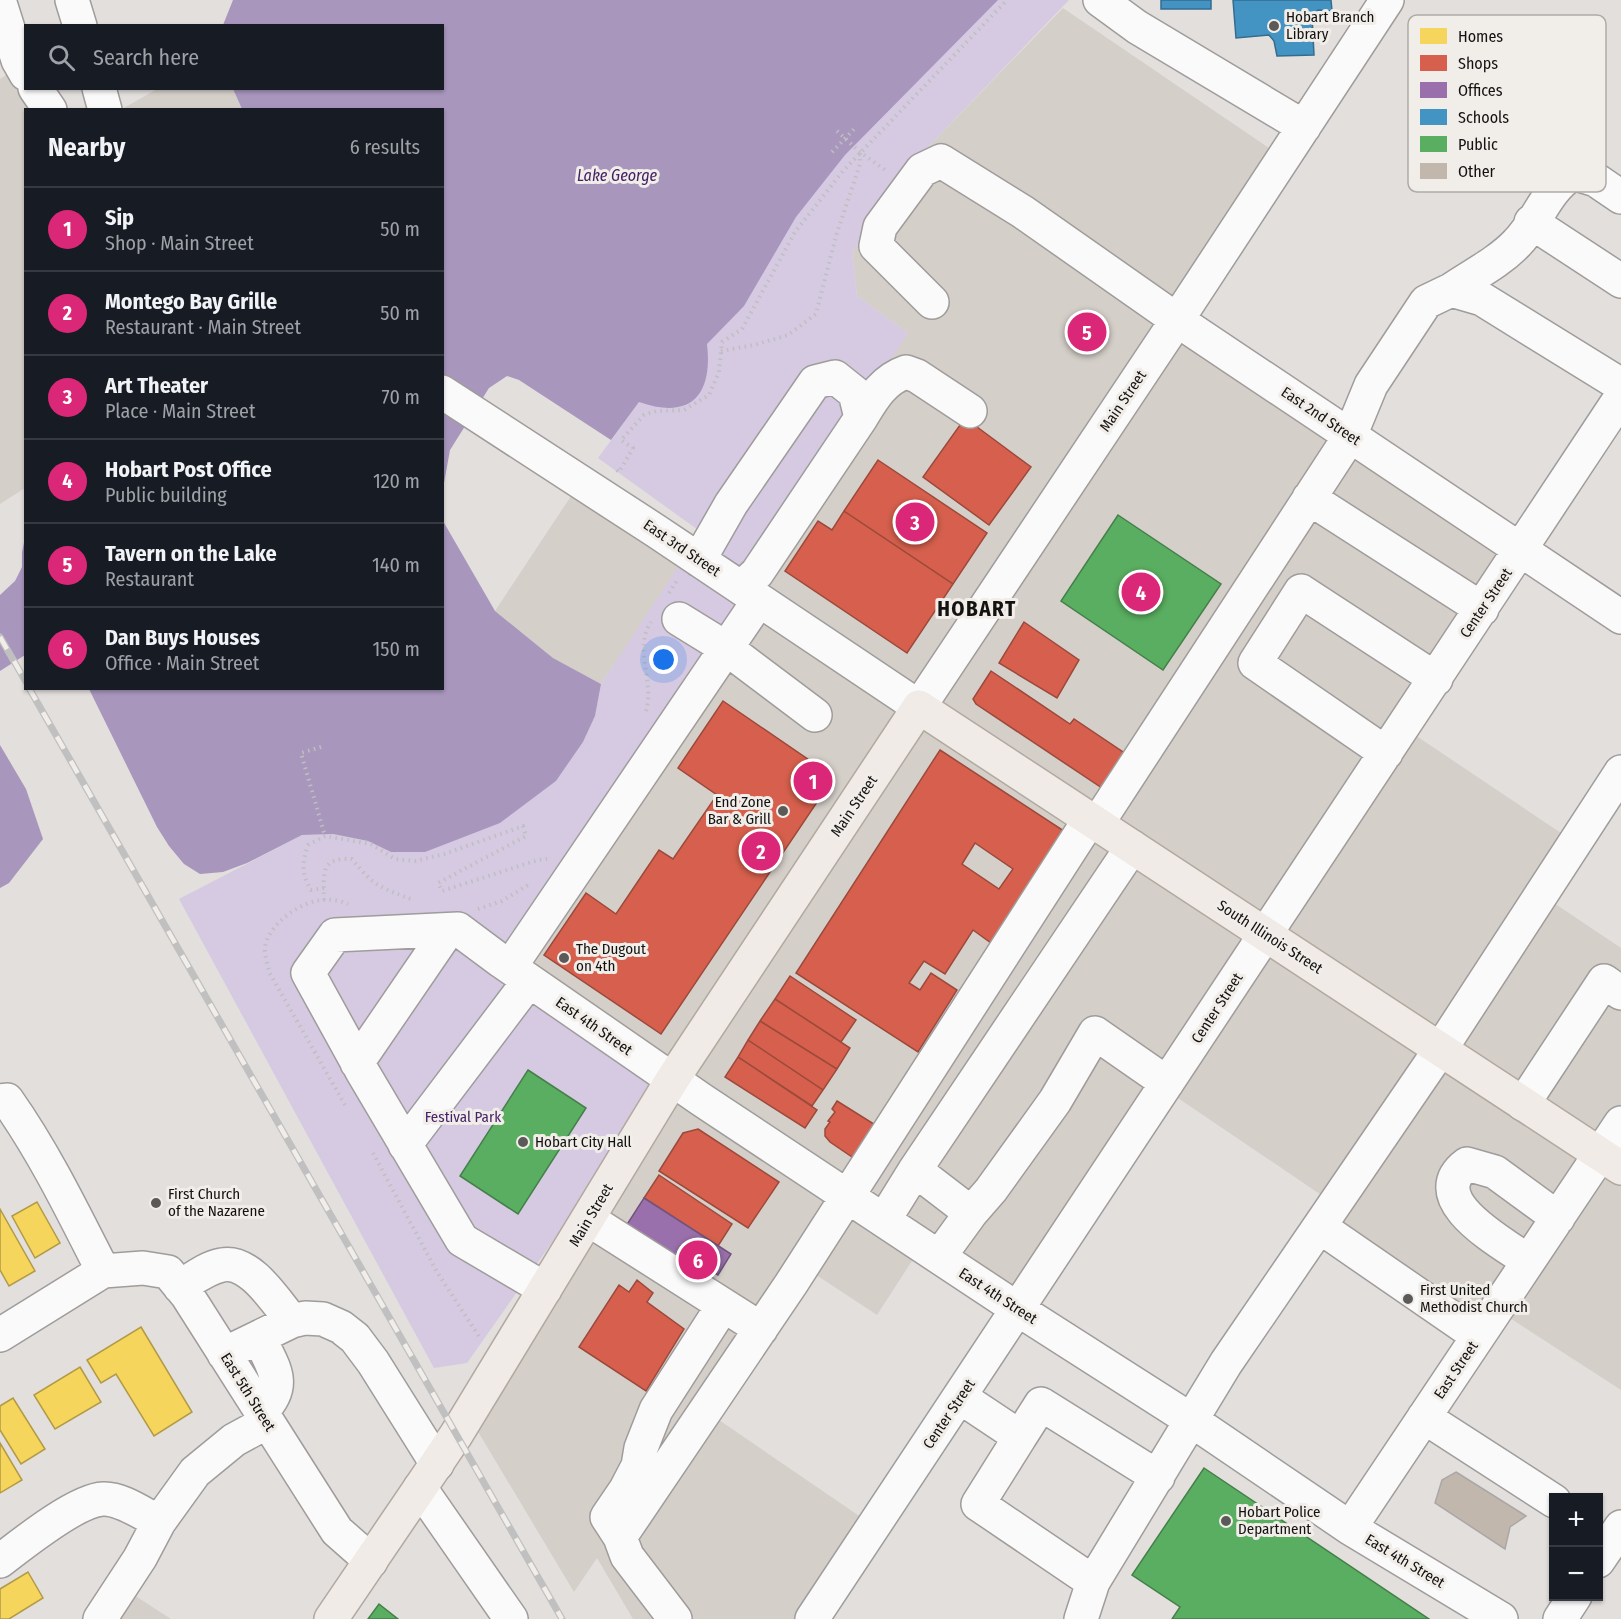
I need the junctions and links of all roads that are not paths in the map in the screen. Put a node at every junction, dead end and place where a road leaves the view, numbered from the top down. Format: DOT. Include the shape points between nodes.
graph roads {
  1 [pos="72,0"];
  2 [pos="1100,0"];
  3 [pos="1387,0"];
  4 [pos="0,3"];
  5 [pos="79,24"];
  6 [pos="15,68"];
  7 [pos="36,90"];
  8 [pos="100,90"];
  9 [pos="49,108"];
  10 [pos="104,108"];
  11 [pos="1304,127"];
  12 [pos="1606,187"];
  13 [pos="1553,192"];
  14 [pos="1621,197"];
  15 [pos="1531,222"];
  16 [pos="1621,281"];
  17 [pos="1451,290"];
  18 [pos="932,302"];
  19 [pos="1177,320"];
  20 [pos="1621,385"];
  21 [pos="444,393"];
  22 [pos="1621,397"];
  23 [pos="970,411"];
  24 [pos="861,418"];
  25 [pos="1350,436"];
  26 [pos="1309,498"];
  27 [pos="1521,550"];
  28 [pos="696,558"];
  29 [pos="750,594"];
  30 [pos="1482,609"];
  31 [pos="665,612"];
  32 [pos="1621,617"];
  33 [pos="726,648"];
  34 [pos="1436,679"];
  35 [pos="919,707"];
  36 [pos="815,716"];
  37 [pos="1386,753"];
  38 [pos="1621,772"];
  39 [pos="1093,821"];
  40 [pos="1132,847"];
  41 [pos="459,920"];
  42 [pos="1265,934"];
  43 [pos="514,970"];
  44 [pos="1621,993"];
  45 [pos="1440,1050"];
  46 [pos="357,1063"];
  47 [pos="672,1080"];
  48 [pos="1167,1083"];
  49 [pos="0,1101"];
  50 [pos="1523,1104"];
  51 [pos="1621,1123"];
  52 [pos="405,1145"];
  53 [pos="1611,1161"];
  54 [pos="915,1170"];
  55 [pos="847,1196"];
  56 [pos="971,1213"];
  57 [pos="1558,1218"];
  58 [pos="884,1220"];
  59 [pos="584,1225"];
  60 [pos="1320,1227"];
  61 [pos="939,1257"];
  62 [pos="1528,1261"];
  63 [pos="103,1271"];
  64 [pos="180,1287"];
  65 [pos="545,1289"];
  66 [pos="1019,1310"];
  67 [pos="715,1318"];
  68 [pos="291,1321"];
  69 [pos="0,1335"];
  70 [pos="757,1336"];
  71 [pos="1479,1336"];
  72 [pos="259,1337"];
  73 [pos="224,1354"];
  74 [pos="960,1397"];
  75 [pos="264,1417"];
  76 [pos="1424,1417"];
  77 [pos="1191,1420"];
  78 [pos="1020,1437"];
  79 [pos="641,1448"];
  80 [pos="669,1465"];
  81 [pos="429,1476"];
  82 [pos="1158,1477"];
  83 [pos="1549,1498"];
  84 [pos="159,1522"];
  85 [pos="1350,1528"];
  86 [pos="620,1537"];
  87 [pos="0,1561"];
  88 [pos="371,1561"];
  89 [pos="1093,1582"];
  90 [pos="1572,1601"];
  91 [pos="103,1618"];
  92 [pos="331,1619"];
  93 [pos="511,1619"];
  94 [pos="675,1619"];
  95 [pos="813,1619"];
  96 [pos="1081,1619"];
  97 [pos="1501,1619"];
  98 [pos="1560,1619"];
  1 -- 5 [label="street"];
  2 -- 11 [label="street" via="1137,27"];
  3 -- 11 [label="street, Main Street"];
  4 -- 6 [label="street"];
  7 -- 9 [label="street"];
  8 -- 10 [label="street"];
  11 -- 19 [label="street, Main Street"];
  12 -- 14 [label="street"];
  13 -- 15 [label="street"];
  15 -- 16 [label="street"];
  15 -- 17 [label="street" via="1518,243"];
  17 -- 20 [label="street" via="1482,299"];
  17 -- 25 [label="street" via="1426,302 1371,385"];
  18 -- 19 [label="street, East 2nd Street" via="876,246 880,227 922,170 941,161 1023,212"];
  19 -- 25 [label="street, East 2nd Street"];
  19 -- 35 [label="street, Main Street"];
  21 -- 28 [label="street, East 3rd Street"];
  22 -- 27 [label="street, Center Street"];
  23 -- 24 [label="street" via="906,372 886,383"];
  24 -- 28 [label="street" via="855,393 835,377 815,382"];
  24 -- 29 [label="street" via="757,573"];
  25 -- 26 [label="street"];
  25 -- 27 [label="street, East 2nd Street"];
  26 -- 30 [label="street"];
  26 -- 39 [label="street"];
  27 -- 30 [label="street, Center Street"];
  27 -- 32 [label="street, East 2nd Street"];
  28 -- 29 [label="street, East 3rd Street"];
  29 -- 33 [label="street"];
  29 -- 35 [label="street, East 3rd Street"];
  30 -- 34 [label="street, Center Street"];
  31 -- 33 [label="street"];
  33 -- 36 [label="street"];
  33 -- 43 [label="street"];
  34 -- 37 [label="street, Center Street"];
  34 -- 37 [label="street" via="1301,591 1255,663"];
  35 -- 39 [label="main road, South Illinois Street"];
  35 -- 47 [label="main road, Main Street"];
  37 -- 42 [label="street, Center Street"];
  38 -- 45 [label="street"];
  39 -- 40 [label="main road, South Illinois Street"];
  39 -- 55 [label="street"];
  40 -- 42 [label="main road, South Illinois Street"];
  40 -- 54 [label="street"];
  41 -- 43 [label="street, East 4th Street" via="458,929"];
  41 -- 46 [label="street"];
  41 -- 46 [label="street" via="335,935 308,973"];
  42 -- 45 [label="main road, South Illinois Street"];
  42 -- 48 [label="street, Center Street"];
  43 -- 47 [label="street, East 4th Street"];
  43 -- 52 [label="street"];
  44 -- 50 [label="street" via="1604,981"];
  45 -- 50 [label="main road, South Illinois Street"];
  45 -- 60 [label="street"];
  46 -- 52 [label="street"];
  47 -- 55 [label="street, East 4th Street"];
  47 -- 59 [label="main road, Main Street"];
  48 -- 56 [label="street" via="1095,1033 1055,1101"];
  48 -- 66 [label="street, Center Street"];
  49 -- 63 [label="street" via="7,1100 50,1167"];
  50 -- 53 [label="main road, South Illinois Street"];
  51 -- 53 [label="street, East Street"];
  52 -- 65 [label="street" via="462,1239"];
  53 -- 57 [label="street, East Street"];
  54 -- 56 [label="street"];
  54 -- 58 [label="street"];
  55 -- 58 [label="street, East 4th Street"];
  55 -- 70 [label="street"];
  56 -- 61 [label="street"];
  57 -- 62 [label="street, East Street"];
  57 -- 62 [label="street" via="1495,1172 1467,1164 1456,1172 1453,1194 1461,1209"];
  58 -- 61 [label="street, East 4th Street"];
  59 -- 65 [label="main road, Main Street"];
  59 -- 67 [label="street"];
  59 -- 70 [label="street"];
  60 -- 71 [label="street"];
  60 -- 77 [label="street"];
  61 -- 66 [label="street, East 4th Street"];
  62 -- 71 [label="street, East Street"];
  63 -- 64 [label="street, East 5th Street" via="143,1268 168,1272"];
  63 -- 69 [label="street"];
  64 -- 68 [label="street" via="223,1264 241,1267 257,1279"];
  64 -- 73 [label="street, East 5th Street"];
  65 -- 81 [label="main road, Main Street"];
  66 -- 74 [label="street, Center Street"];
  66 -- 77 [label="street, East 4th Street"];
  67 -- 70 [label="street"];
  67 -- 79 [label="street" via="656,1410"];
  68 -- 72 [label="street"];
  68 -- 81 [label="street" via="323,1318 355,1338 373,1362"];
  70 -- 80 [label="street"];
  71 -- 76 [label="street, East Street"];
  72 -- 73 [label="street"];
  72 -- 75 [label="street" via="278,1382"];
  73 -- 75 [label="street, East 5th Street"];
  74 -- 78 [label="street"];
  74 -- 95 [label="street, Center Street"];
  75 -- 84 [label="street" via="195,1472"];
  75 -- 88 [label="street, East 5th Street" via="336,1531"];
  76 -- 83 [label="street"];
  76 -- 85 [label="street, East Street"];
  77 -- 82 [label="street"];
  77 -- 85 [label="street, East 4th Street"];
  78 -- 82 [label="street" via="1041,1404"];
  78 -- 89 [label="street" via="978,1504"];
  79 -- 80 [label="street"];
  79 -- 86 [label="street" via="638,1466 626,1490 607,1516"];
  80 -- 86 [label="street"];
  81 -- 88 [label="main road, Main Street"];
  81 -- 93 [label="street"];
  82 -- 89 [label="street"];
  84 -- 87 [label="street" via="119,1502 103,1499 81,1506"];
  84 -- 91 [label="street"];
  85 -- 97 [label="street, East 4th Street"];
  86 -- 94 [label="street" via="627,1556"];
  88 -- 92 [label="main road, Main Street"];
  89 -- 96 [label="street"];
  90 -- 98 [label="street"];
}
